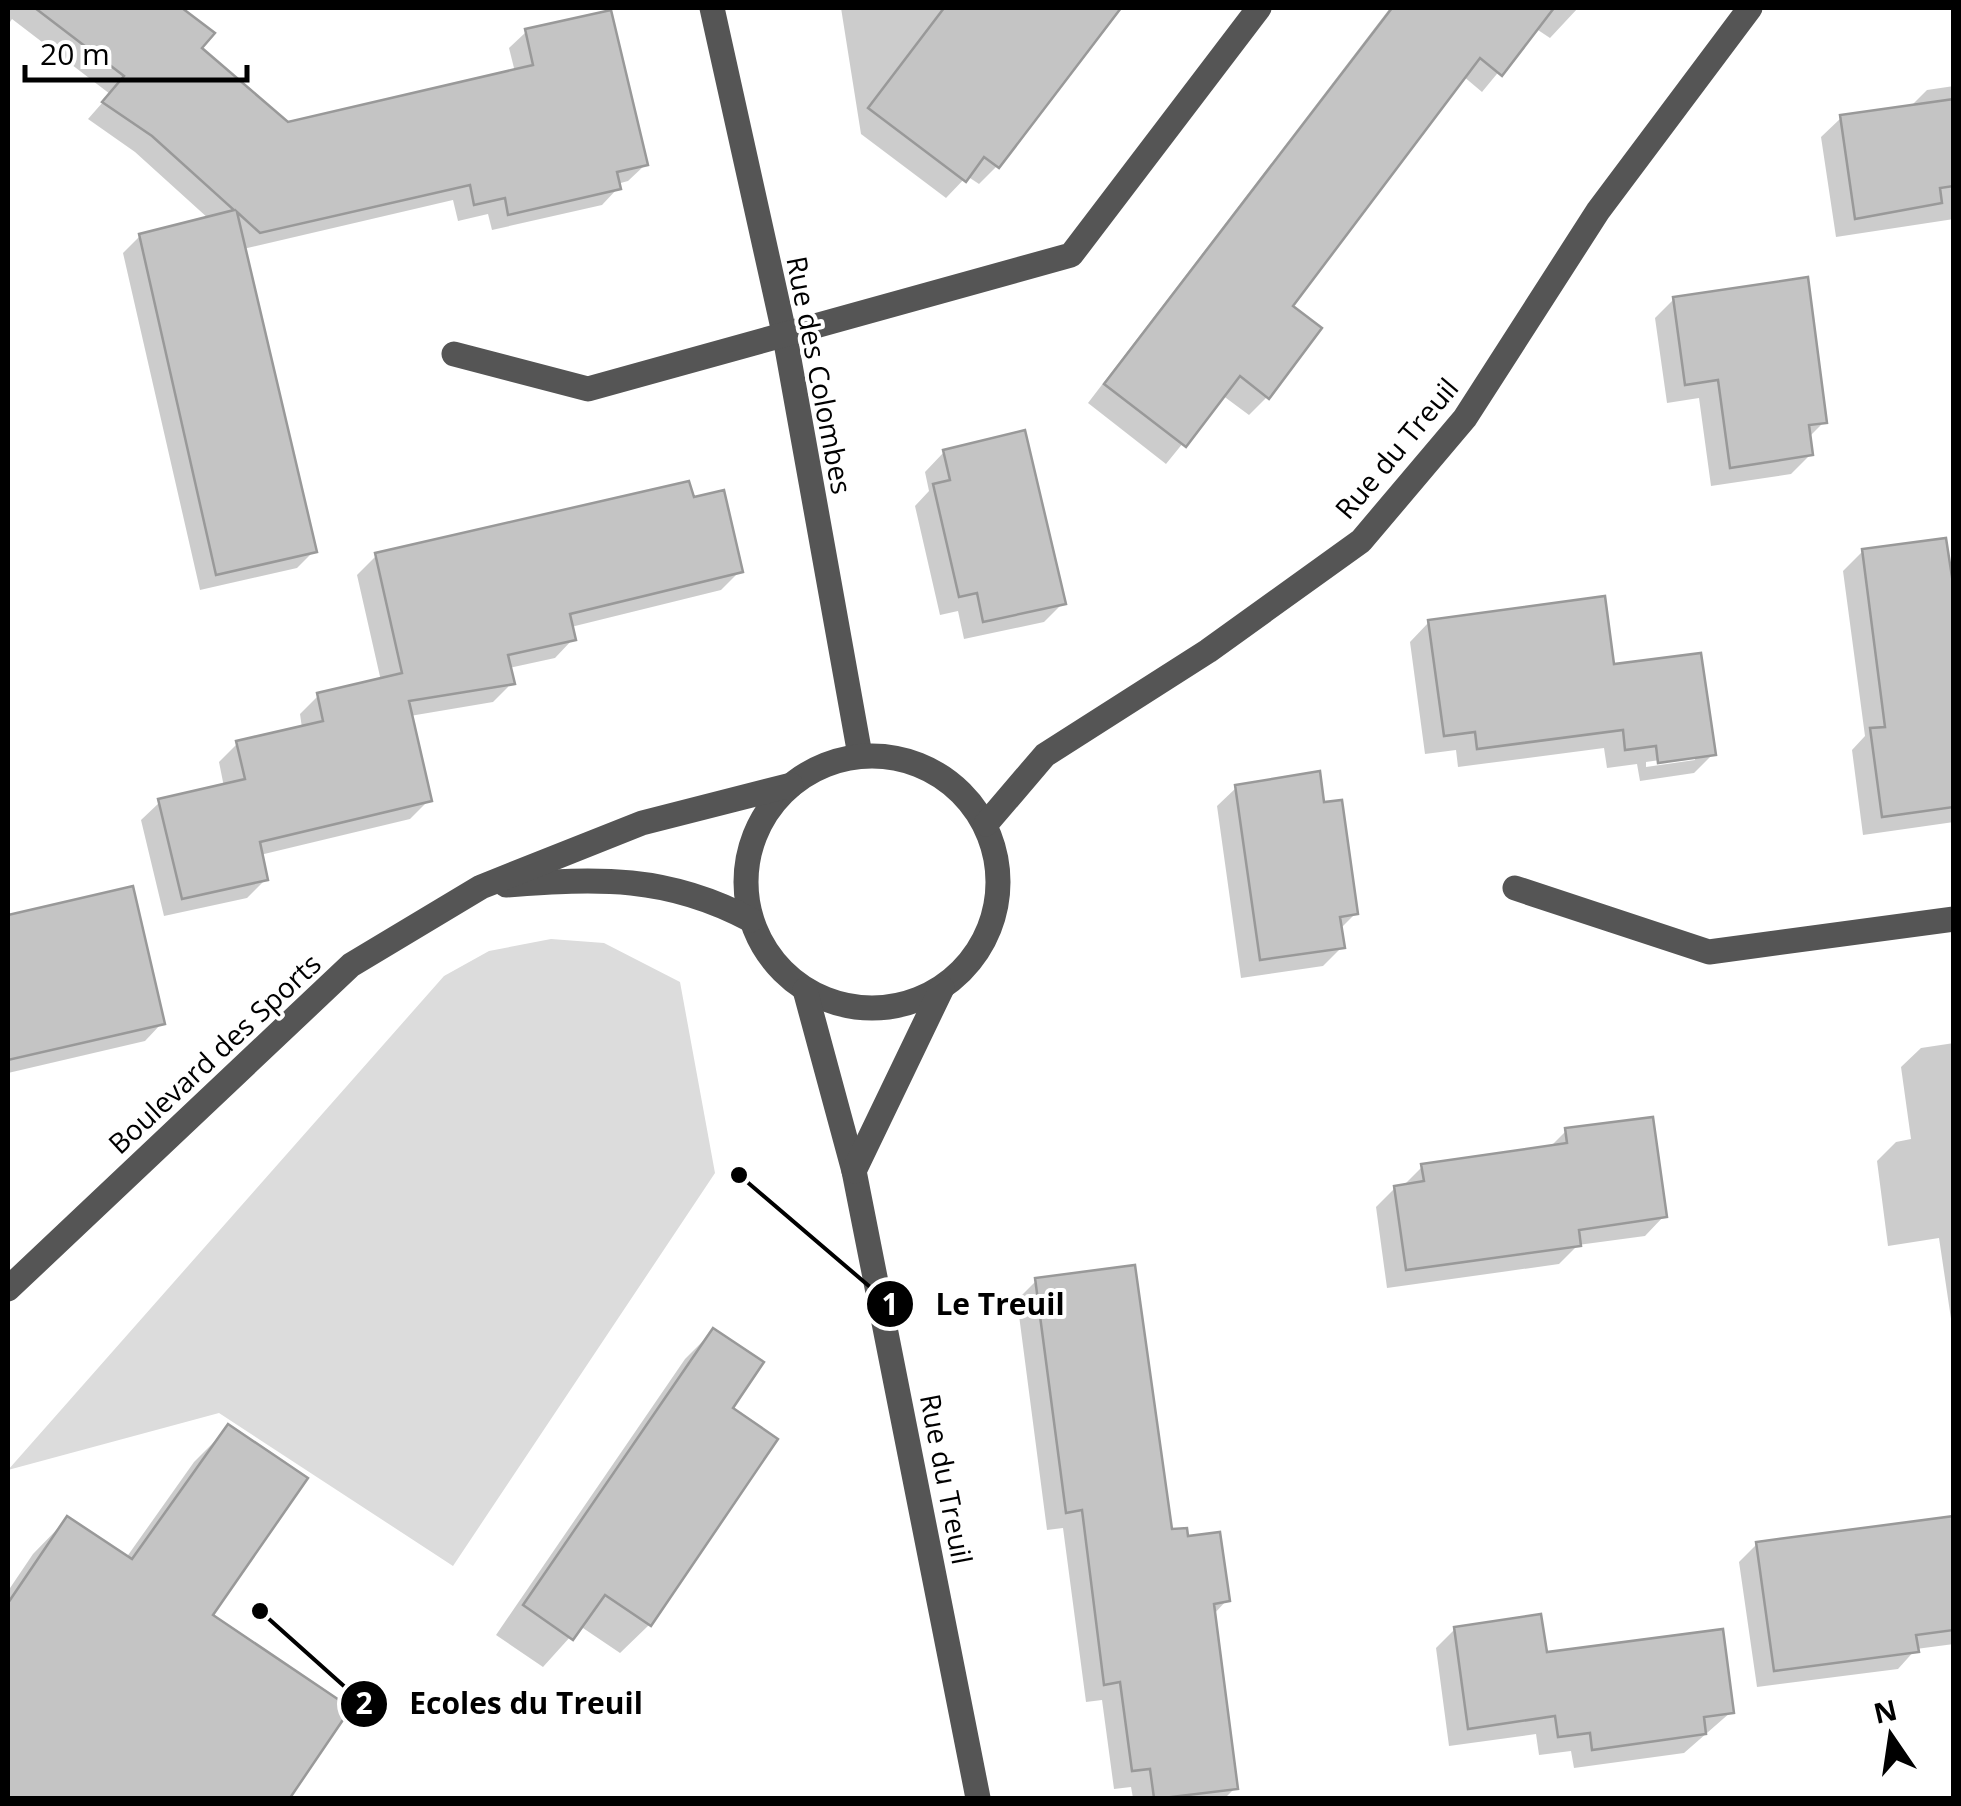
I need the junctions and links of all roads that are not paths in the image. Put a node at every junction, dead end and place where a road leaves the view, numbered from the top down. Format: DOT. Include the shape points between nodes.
graph roads {
  1 [pos="712,8"];
  2 [pos="1259,8"];
  3 [pos="1750,8"];
  4 [pos="785,337"];
  5 [pos="454,354"];
  6 [pos="860,755"];
  7 [pos="790,785"];
  8 [pos="986,824"];
  9 [pos="481,887"];
  10 [pos="1516,888"];
  11 [pos="1954,919"];
  12 [pos="751,920"];
  13 [pos="942,988"];
  14 [pos="805,990"];
  15 [pos="854,1171"];
  16 [pos="8,1290"];
  17 [pos="978,1798"];
  1 -- 4 [label="street, Rue des Colombes"];
  2 -- 4 [label="street" via="1072,255"];
  3 -- 8 [label="street, Rue du Treuil" via="1598,212 1465,418 1361,541 1045,755"];
  4 -- 5 [label="street" via="588,389"];
  4 -- 6 [label="street, Rue des Colombes"];
  6 -- 7 [label="street" via="823,765"];
  6 -- 8 [label="street" via="898,758 934,771 964,794"];
  7 -- 9 [label="street, Boulevard des Sports" via="642,823"];
  7 -- 12 [label="street" via="765,812 749,848 744,884"];
  8 -- 13 [label="street" via="998,860 998,896 969,964"];
  9 -- 12 [label="street, Boulevard des Sports" via="584,879 655,883 712,899"];
  9 -- 16 [label="street, Boulevard des Sports" via="351,965"];
  10 -- 11 [label="street" via="1709,952"];
  12 -- 14 [label="street" via="768,954"];
  13 -- 14 [label="street" via="888,1008 859,1008"];
  13 -- 15 [label="street"];
  14 -- 15 [label="street, Rue du Treuil"];
  15 -- 17 [label="street, Rue du Treuil"];
}
